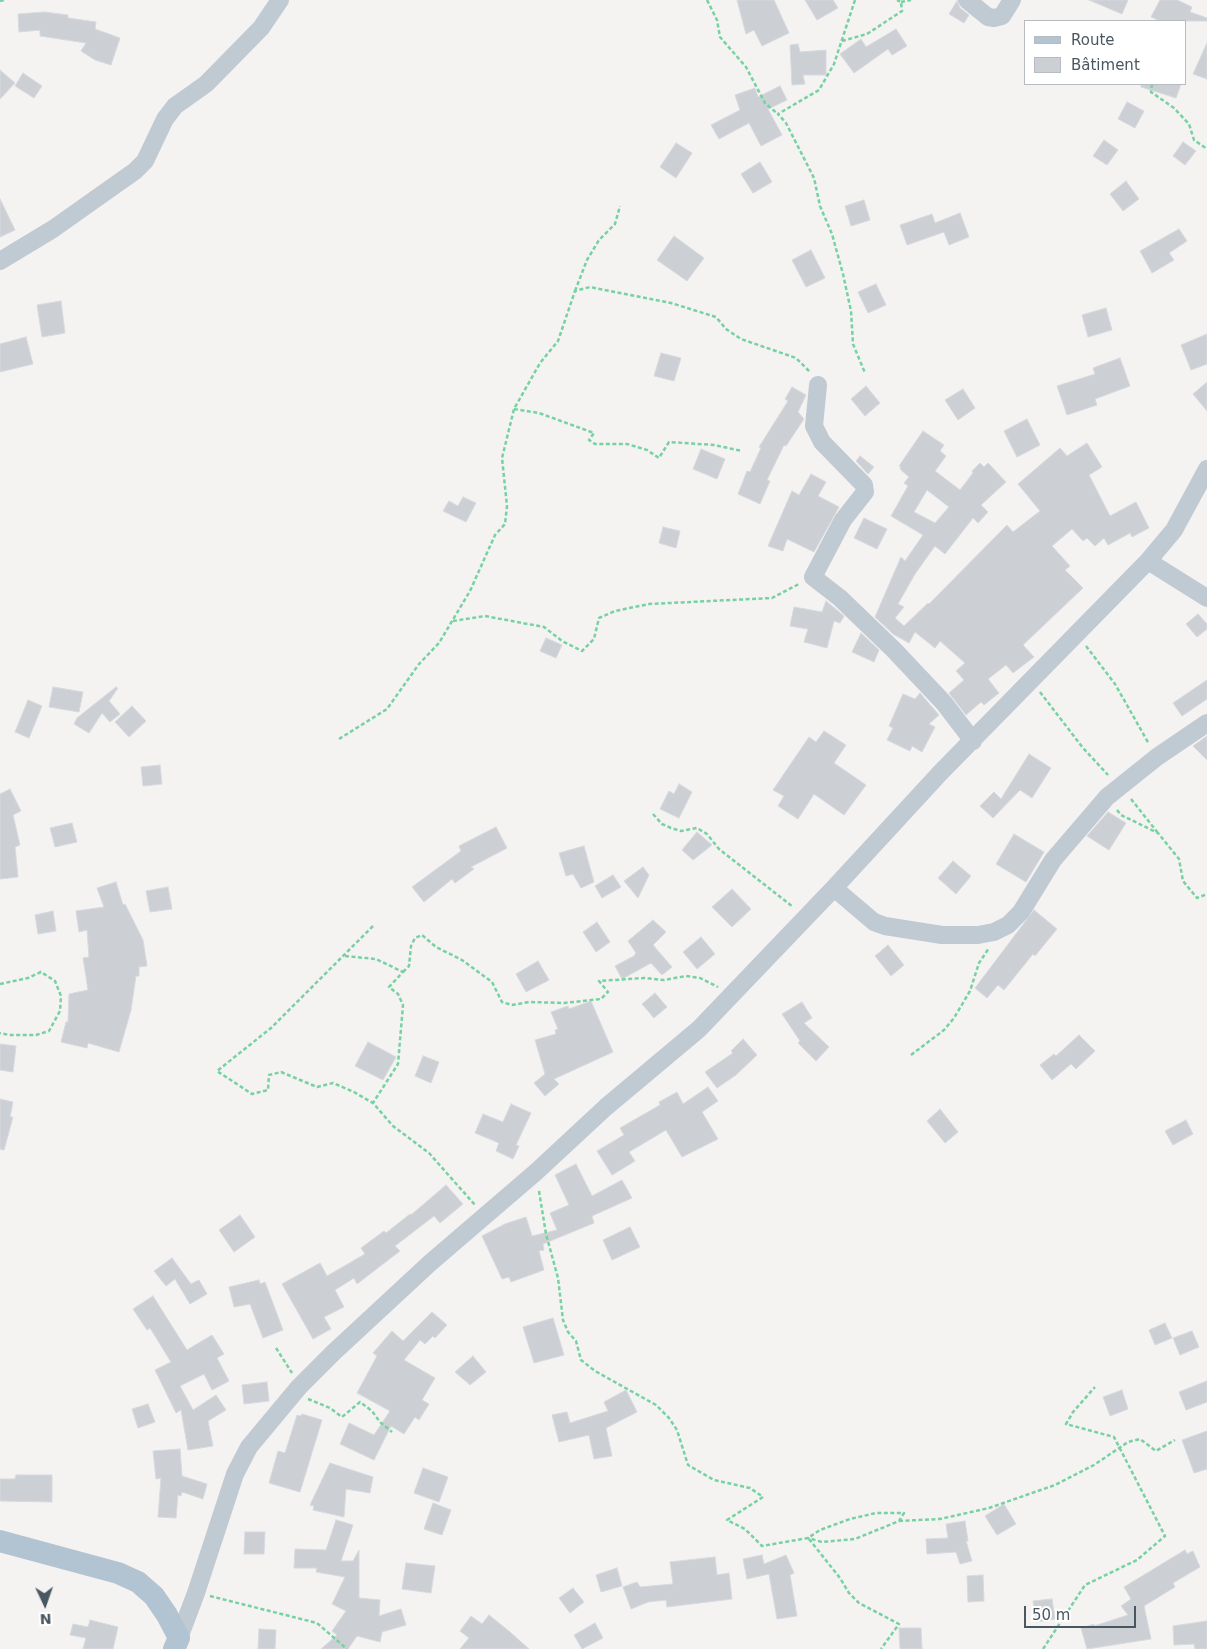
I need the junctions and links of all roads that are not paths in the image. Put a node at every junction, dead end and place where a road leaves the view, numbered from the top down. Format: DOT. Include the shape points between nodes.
graph roads {
  1 [pos="280,0"];
  2 [pos="967,0"];
  3 [pos="1012,0"];
  4 [pos="0,261"];
  5 [pos="818,385"];
  6 [pos="1207,469"];
  7 [pos="1148,560"];
  8 [pos="1207,598"];
  9 [pos="1207,722"];
  10 [pos="973,741"];
  11 [pos="834,888"];
  12 [pos="0,1541"];
  13 [pos="177,1643"];
  1 -- 4 [label="street" via="261,28 206,84 175,106 144,162 135,171 53,229"];
  2 -- 3 [label="street" via="994,18 1002,16"];
  5 -- 10 [label="street" via="814,426 822,442 864,485 865,492 843,520 813,577 894,650 944,703"];
  6 -- 7 [label="street" via="1178,523"];
  7 -- 8 [label="street"];
  7 -- 10 [label="street"];
  9 -- 11 [label="street" via="1113,792 1053,860 1020,912 1008,925 994,932 942,935 885,926 874,922"];
  10 -- 11 [label="street"];
  11 -- 13 [label="street" via="699,1029 606,1107 388,1301 299,1387 249,1447 235,1474"];
  12 -- 13 [label="main road" via="118,1573 138,1582 154,1596"];
}
